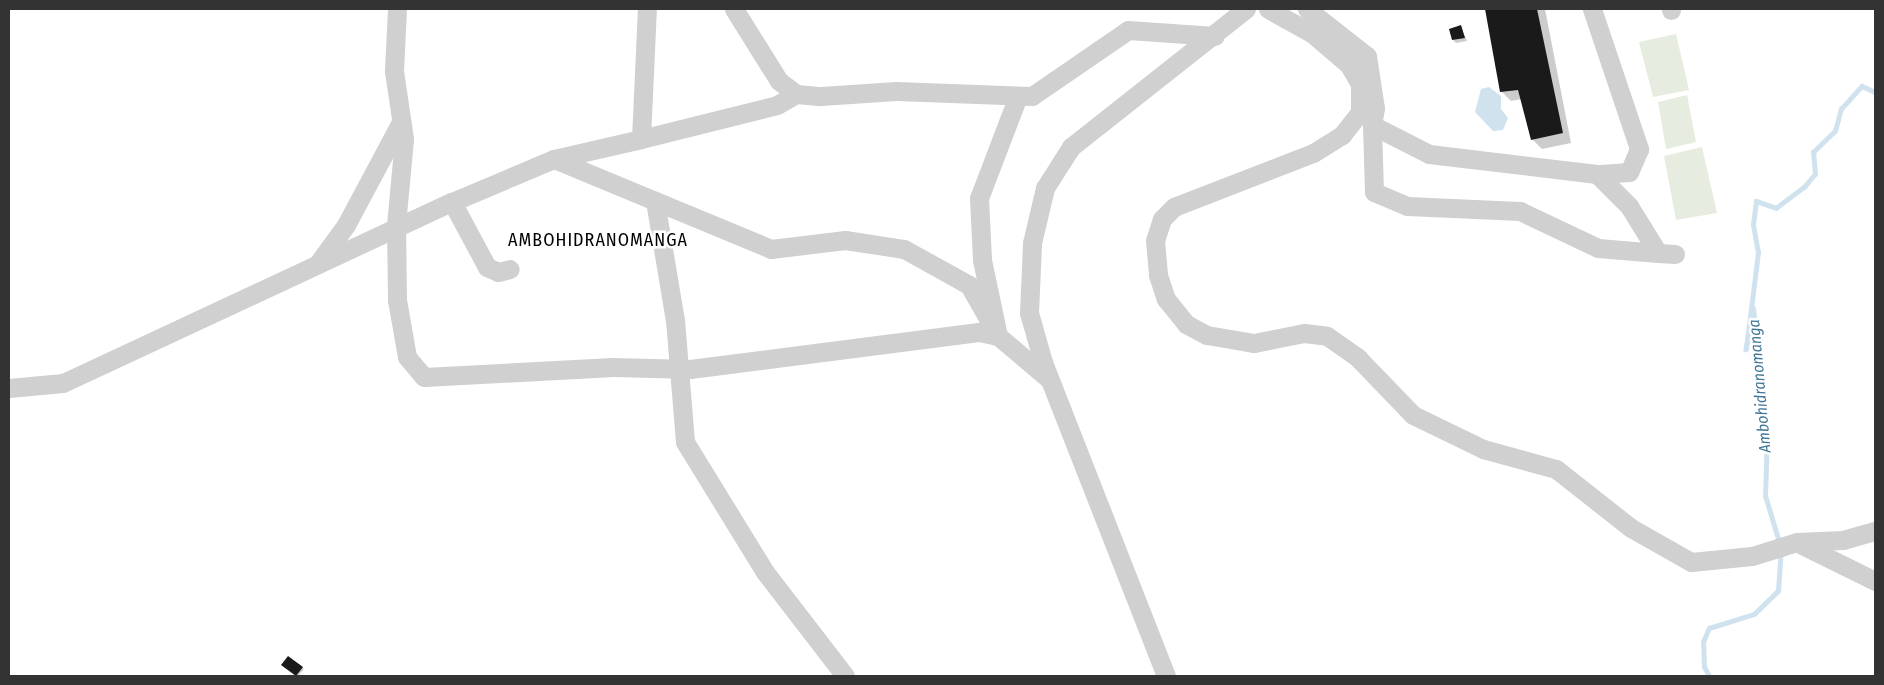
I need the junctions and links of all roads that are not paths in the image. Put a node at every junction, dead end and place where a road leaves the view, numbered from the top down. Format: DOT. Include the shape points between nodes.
graph roads {
  1 [pos="397,9"];
  2 [pos="647,9"];
  3 [pos="734,9"];
  4 [pos="1246,9"];
  5 [pos="1268,9"];
  6 [pos="1308,9"];
  7 [pos="1592,9"];
  8 [pos="1215,36"];
  9 [pos="796,94"];
  10 [pos="1018,96"];
  11 [pos="401,122"];
  12 [pos="1372,125"];
  13 [pos="641,139"];
  14 [pos="554,159"];
  15 [pos="1597,174"];
  16 [pos="655,201"];
  17 [pos="452,202"];
  18 [pos="396,226"];
  19 [pos="317,265"];
  20 [pos="510,269"];
  21 [pos="998,336"];
  22 [pos="678,369"];
  23 [pos="1052,382"];
  24 [pos="9,388"];
  25 [pos="1875,531"];
  26 [pos="1797,542"];
  27 [pos="1875,581"];
  28 [pos="845,676"];
  29 [pos="1166,676"];
  1 -- 11 [label="street" via="394,71"];
  2 -- 13 [label="street"];
  3 -- 9 [label="street" via="779,81"];
  4 -- 8 [label="street"];
  5 -- 26 [label="street" via="1313,34 1349,65 1360,84 1360,112 1347,130 1313,153 1174,207 1162,219 1155,240 1158,267 1174,313 1208,334 1254,343 1304,333 1327,336 1346,348 1413,414 1483,449 1556,469 1673,556 1706,563 1752,556"];
  6 -- 12 [label="street" via="1367,56 1375,108"];
  7 -- 15 [label="street" via="1639,150 1630,172"];
  8 -- 10 [label="street" via="1128,30 1032,96"];
  8 -- 23 [label="street" via="1080,138 1052,172 1034,234 1028,277 1029,313"];
  9 -- 10 [label="street"];
  9 -- 13 [label="street" via="778,105"];
  10 -- 21 [label="street" via="979,198 982,260"];
  11 -- 18 [label="street" via="403,188"];
  11 -- 19 [label="street" via="346,225"];
  12 -- 15 [label="street" via="1429,154"];
  12 -- 15 [label="street" via="1374,192 1407,206 1520,211 1598,248 1666,254 1629,206"];
  13 -- 14 [label="street"];
  14 -- 16 [label="street"];
  14 -- 17 [label="street"];
  16 -- 21 [label="street" via="771,249 846,240 904,249 969,285"];
  16 -- 22 [label="street" via="675,320"];
  17 -- 18 [label="street"];
  17 -- 20 [label="street" via="487,267 498,272"];
  18 -- 19 [label="street"];
  18 -- 22 [label="street" via="397,300 407,357 424,377 613,367"];
  19 -- 24 [label="street" via="63,383"];
  21 -- 22 [label="street" via="979,332"];
  21 -- 23 [label="street"];
  22 -- 28 [label="street" via="685,442 765,572"];
  23 -- 29 [label="street"];
  25 -- 26 [label="street" via="1843,540"];
  26 -- 27 [label="street"];
}
